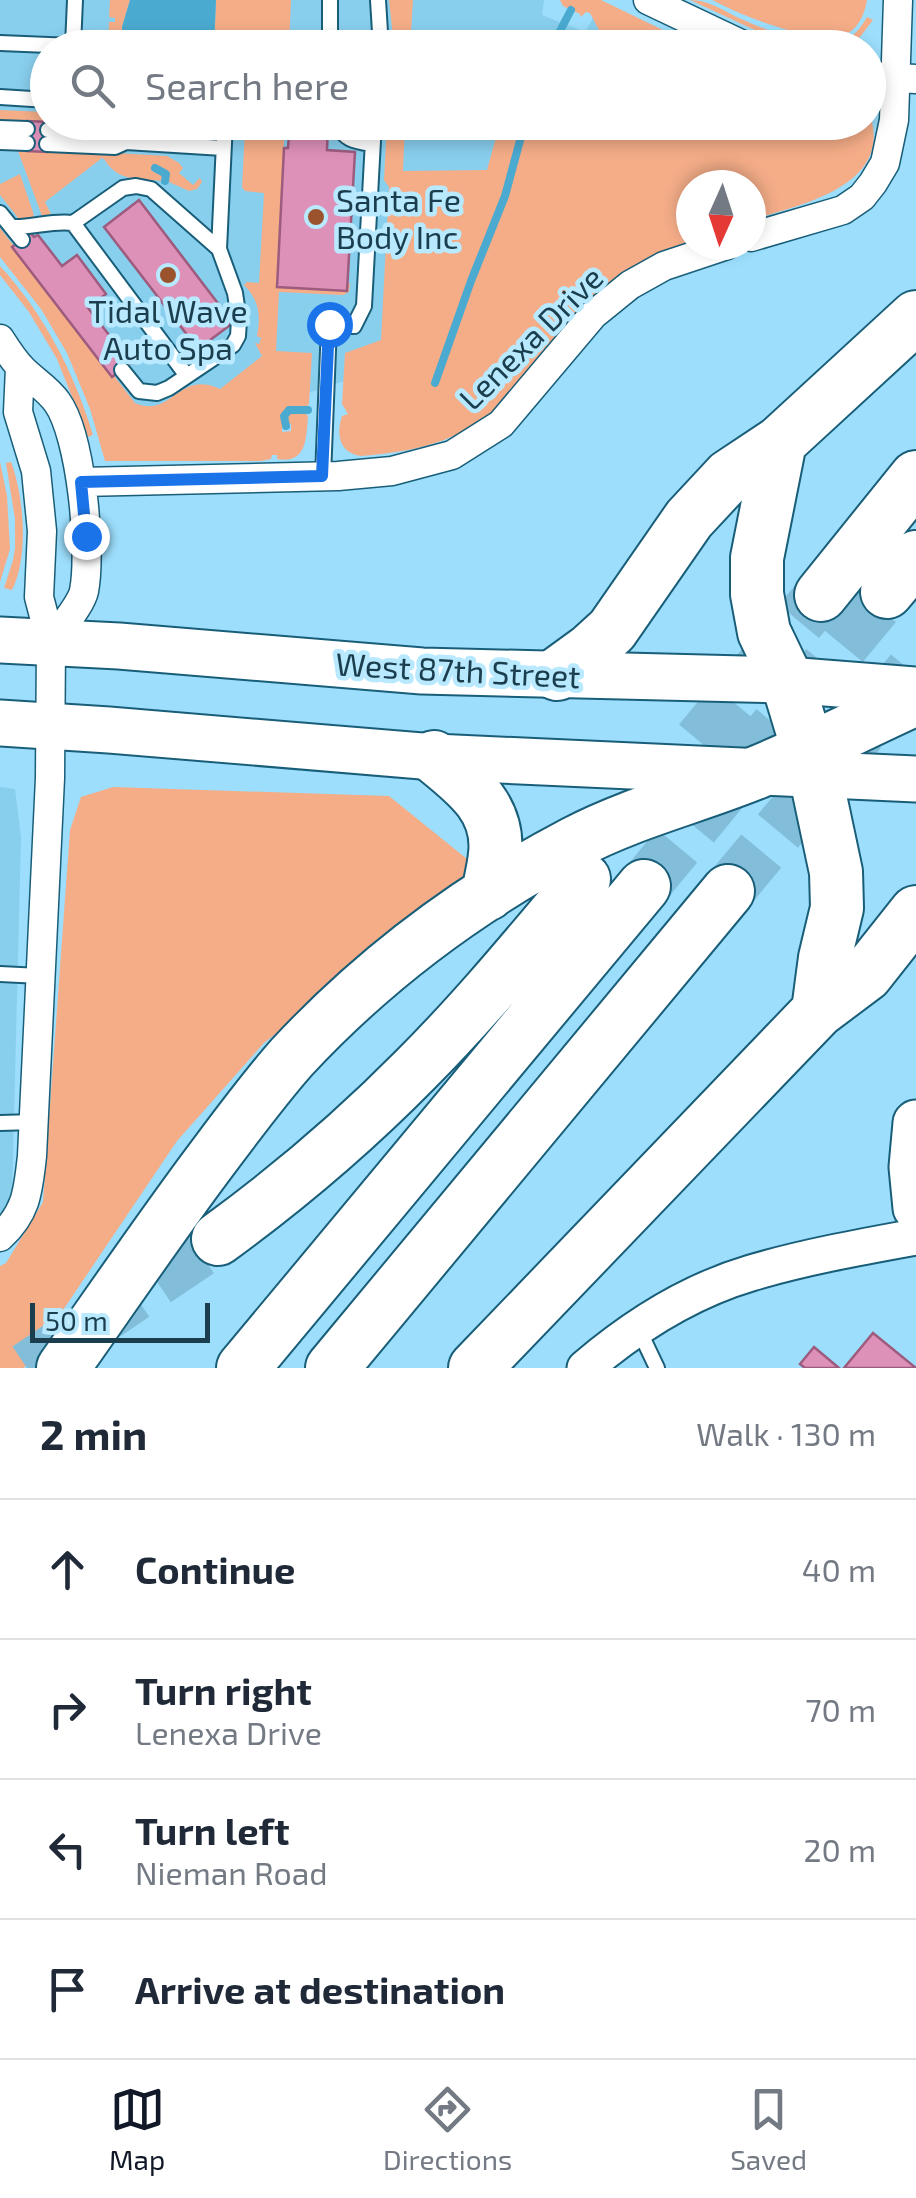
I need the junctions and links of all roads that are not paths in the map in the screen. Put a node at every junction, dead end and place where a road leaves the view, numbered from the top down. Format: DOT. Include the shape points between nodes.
graph roads {
  1 [pos="75,0"];
  2 [pos="330,0"];
  3 [pos="378,0"];
  4 [pos="648,0"];
  5 [pos="898,0"];
  6 [pos="74,30"];
  7 [pos="330,30"];
  8 [pos="380,30"];
  9 [pos="710,30"];
  10 [pos="0,43"];
  11 [pos="30,44"];
  12 [pos="893,78"];
  13 [pos="0,97"];
  14 [pos="30,99"];
  15 [pos="0,128"];
  16 [pos="68,140"];
  17 [pos="224,140"];
  18 [pos="352,140"];
  19 [pos="372,140"];
  20 [pos="0,142"];
  21 [pos="372,144"];
  22 [pos="224,148"];
  23 [pos="0,212"];
  24 [pos="73,223"];
  25 [pos="12,227"];
  26 [pos="766,233"];
  27 [pos="22,240"];
  28 [pos="219,249"];
  29 [pos="682,260"];
  30 [pos="916,317"];
  31 [pos="0,339"];
  32 [pos="20,368"];
  33 [pos="122,370"];
  34 [pos="187,376"];
  35 [pos="780,442"];
  36 [pos="322,476"];
  37 [pos="916,477"];
  38 [pos="81,482"];
  39 [pos="820,595"];
  40 [pos="0,640"];
  41 [pos="51,643"];
  42 [pos="557,674"];
  43 [pos="787,680"];
  44 [pos="916,690"];
  45 [pos="916,699"];
  46 [pos="0,724"];
  47 [pos="50,726"];
  48 [pos="434,756"];
  49 [pos="811,761"];
  50 [pos="758,772"];
  51 [pos="916,779"];
  52 [pos="584,879"];
  53 [pos="644,886"];
  54 [pos="728,891"];
  55 [pos="488,894"];
  56 [pos="916,912"];
  57 [pos="0,974"];
  58 [pos="40,976"];
  59 [pos="818,1011"];
  60 [pos="34,1122"];
  61 [pos="0,1123"];
  62 [pos="916,1123"];
  63 [pos="916,1208"];
  64 [pos="0,1236"];
  65 [pos="916,1237"];
  66 [pos="218,1239"];
  67 [pos="638,1328"];
  68 [pos="64,1368"];
  69 [pos="243,1368"];
  70 [pos="332,1368"];
  71 [pos="475,1368"];
  72 [pos="585,1368"];
  73 [pos="657,1368"];
  1 -- 6 [label="lane"];
  2 -- 7 [label="lane"];
  3 -- 8 [label="lane"];
  4 -- 9 [label="street"];
  5 -- 12 [label="street"];
  10 -- 11 [label="lane"];
  12 -- 26 [label="street" via="894,120 874,183 844,210"];
  13 -- 14 [label="lane"];
  15 -- 20 [label="lane" via="27,136"];
  16 -- 22 [label="lane"];
  17 -- 22 [label="lane"];
  18 -- 21 [label="lane"];
  19 -- 21 [label="lane"];
  21 -- 36 [label="lane" via="364,306 354,326 329,324"];
  22 -- 28 [label="lane"];
  23 -- 25 [label="lane"];
  24 -- 25 [label="lane"];
  24 -- 28 [label="lane" via="123,188 151,189"];
  24 -- 34 [label="lane"];
  25 -- 27 [label="lane"];
  28 -- 34 [label="lane" via="235,293 238,336"];
  29 -- 36 [label="street, Lenexa Drive" via="630,286 594,315 501,424 452,454 392,471"];
  30 -- 35 [label="highway"];
  31 -- 32 [label="street"];
  32 -- 38 [label="street" via="56,400"];
  32 -- 41 [label="street" via="18,412 36,471 39,597"];
  33 -- 34 [label="lane" via="144,393"];
  35 -- 42 [label="highway" via="729,476 689,520 612,630"];
  35 -- 43 [label="highway" via="757,558 757,594 764,632"];
  36 -- 38 [label="street, Lenexa Drive"];
  37 -- 39 [label="highway"];
  38 -- 41 [label="street" via="84,594"];
  40 -- 41 [label="main road, West 87th Street"];
  41 -- 42 [label="main road, West 87th Street" via="422,671"];
  41 -- 47 [label="street"];
  42 -- 43 [label="main road, West 87th Street"];
  43 -- 44 [label="main road, West 87th Street"];
  43 -- 49 [label="highway"];
  45 -- 49 [label="highway"];
  46 -- 47 [label="main road"];
  47 -- 48 [label="main road"];
  47 -- 58 [label="street"];
  48 -- 50 [label="main road"];
  48 -- 55 [label="highway" via="475,790 492,822 496,850"];
  49 -- 50 [label="highway"];
  49 -- 51 [label="main road"];
  49 -- 59 [label="highway" via="836,872 837,908"];
  50 -- 55 [label="highway" via="606,828"];
  52 -- 66 [label="highway" via="416,1069"];
  53 -- 69 [label="highway"];
  54 -- 70 [label="highway"];
  55 -- 68 [label="highway" via="383,969 290,1059"];
  56 -- 59 [label="highway" via="866,975"];
  57 -- 58 [label="lane"];
  58 -- 60 [label="street"];
  59 -- 71 [label="highway"];
  60 -- 61 [label="lane"];
  60 -- 64 [label="street" via="26,1200"];
  62 -- 63 [label="main road"];
  65 -- 67 [label="street" via="748,1273"];
  67 -- 72 [label="street"];
  67 -- 73 [label="lane"];
}
